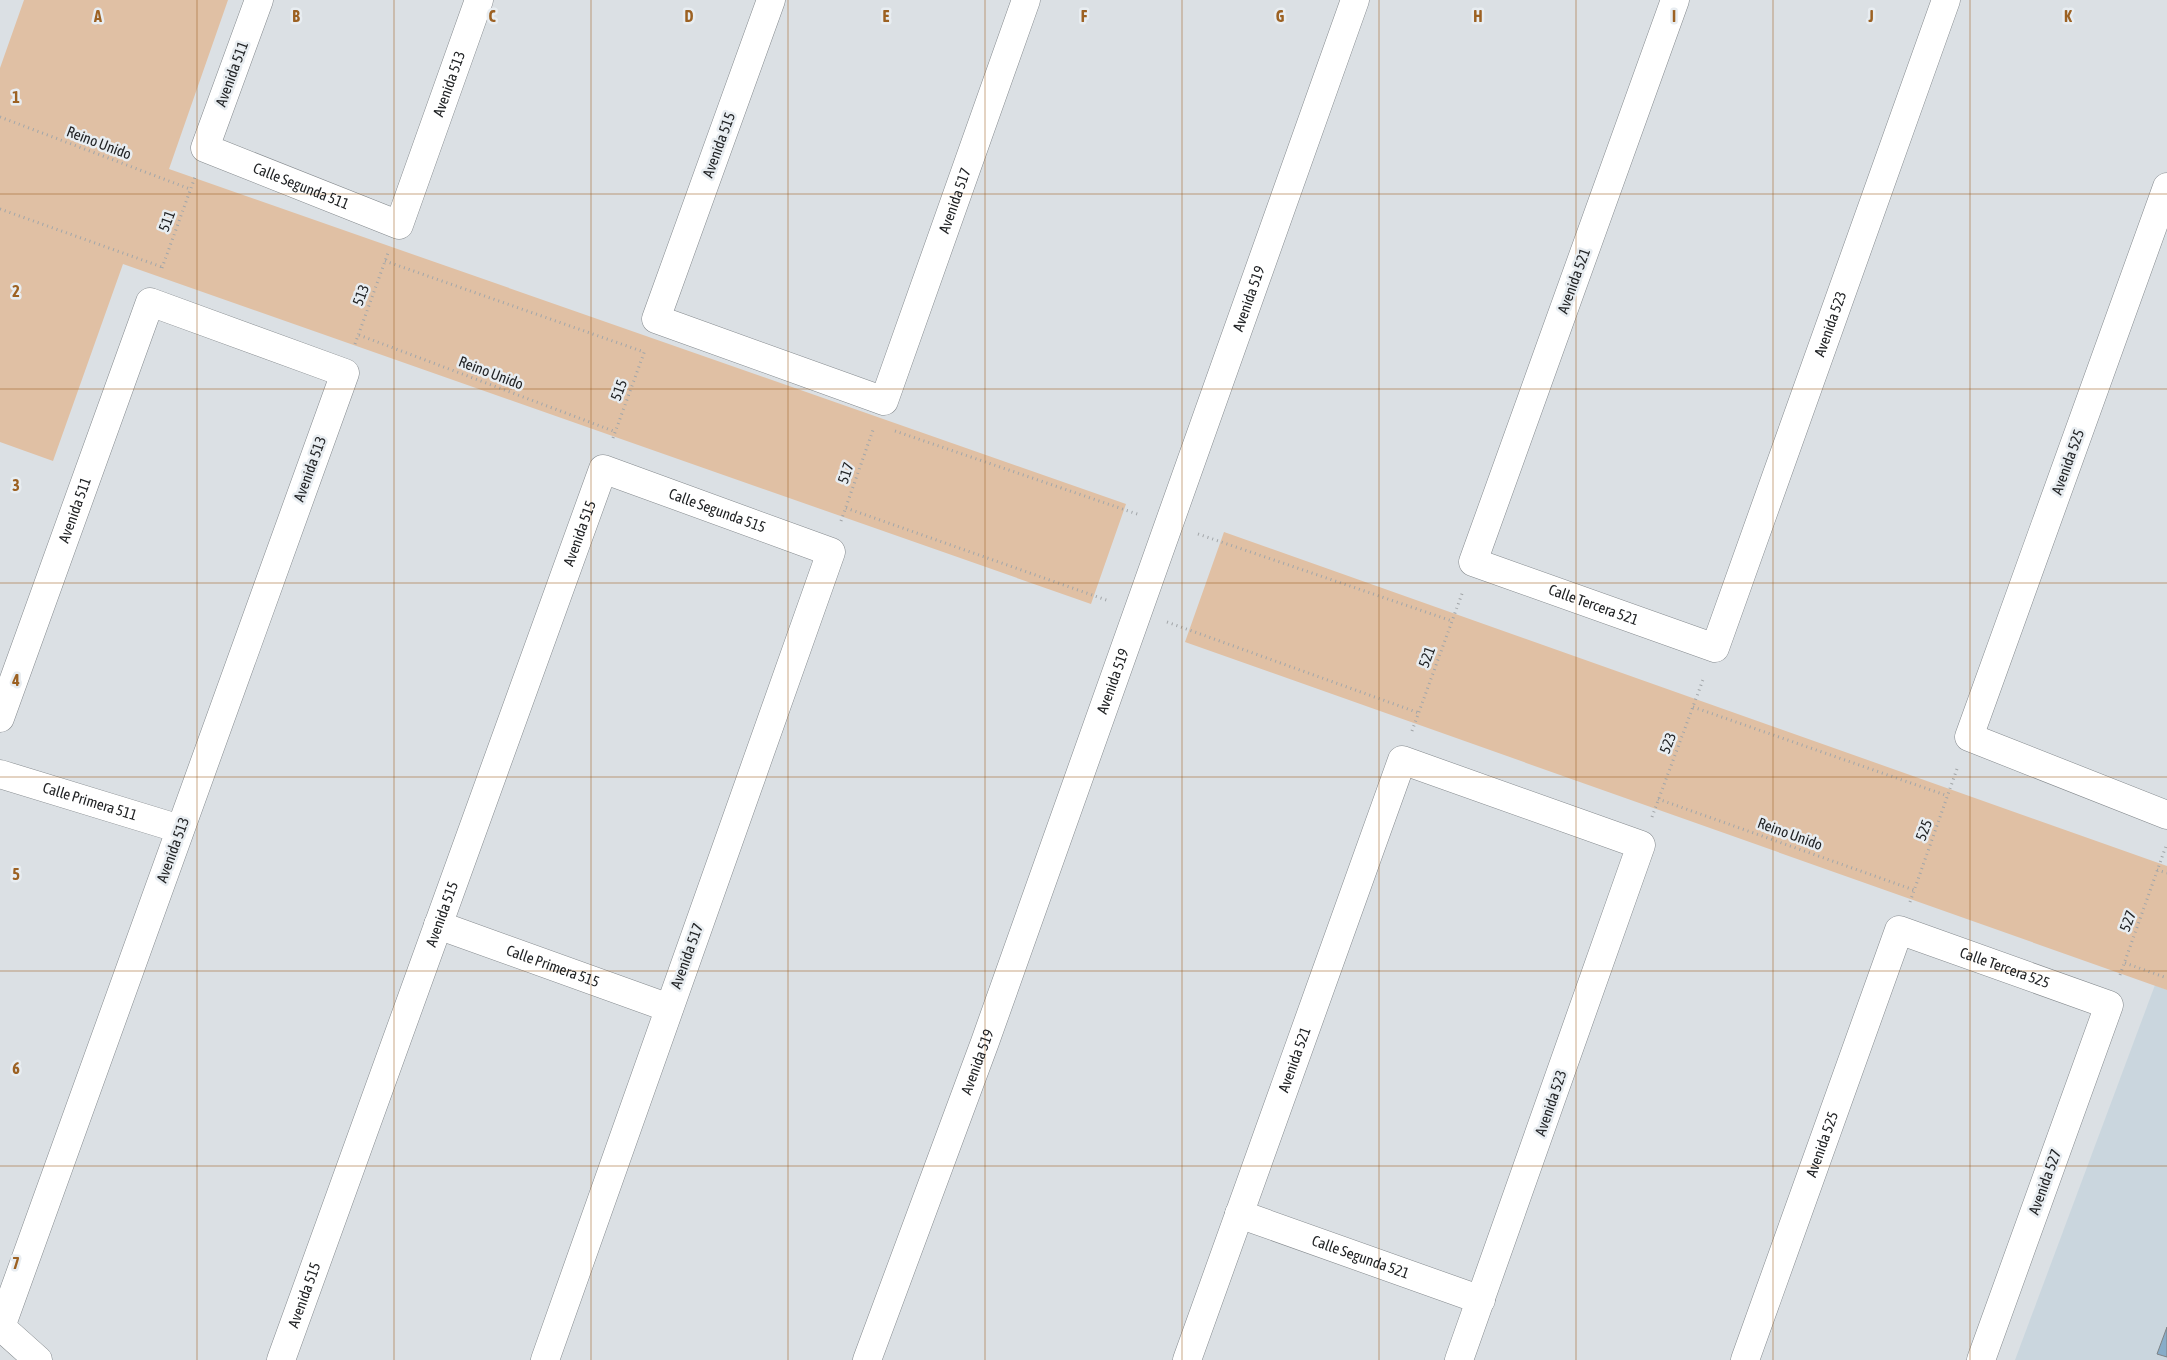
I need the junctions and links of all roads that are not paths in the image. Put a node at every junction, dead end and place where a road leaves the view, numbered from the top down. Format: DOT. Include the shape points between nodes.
graph roads {
  1 [pos="258,0"];
  2 [pos="480,0"];
  3 [pos="771,0"];
  4 [pos="1026,0"];
  5 [pos="1355,0"];
  6 [pos="1674,0"];
  7 [pos="1946,0"];
  8 [pos="205,148"];
  9 [pos="2167,187"];
  10 [pos="399,225"];
  11 [pos="345,373"];
  12 [pos="884,401"];
  13 [pos="603,469"];
  14 [pos="831,552"];
  15 [pos="1473,562"];
  16 [pos="1715,648"];
  17 [pos="0,718"];
  18 [pos="1402,760"];
  19 [pos="0,774"];
  20 [pos="2167,815"];
  21 [pos="180,829"];
  22 [pos="438,925"];
  23 [pos="1899,930"];
  24 [pos="2109,1005"];
  25 [pos="669,1008"];
  26 [pos="1239,1214"];
  27 [pos="1481,1300"];
  28 [pos="1,1326"];
  29 [pos="38,1360"];
  30 [pos="281,1360"];
  31 [pos="545,1360"];
  32 [pos="867,1360"];
  33 [pos="1187,1360"];
  34 [pos="1459,1360"];
  35 [pos="1745,1360"];
  36 [pos="1981,1360"];
  1 -- 8 [label="street, Avenida 511"];
  2 -- 10 [label="street, Avenida 513"];
  3 -- 12 [label="street, Avenida 515" via="656,319"];
  4 -- 12 [label="street, Avenida 517"];
  5 -- 32 [label="street, Avenida 519" via="985,1042"];
  6 -- 15 [label="street, Avenida 521"];
  7 -- 16 [label="street, Avenida 523"];
  8 -- 10 [label="street, Calle Segunda 511"];
  9 -- 20 [label="street, Avenida 525" via="1969,737"];
  11 -- 17 [label="street, Avenida 511" via="150,302"];
  11 -- 21 [label="street, Avenida 513"];
  13 -- 14 [label="street, Calle Segunda 515"];
  13 -- 22 [label="street, Avenida 515"];
  14 -- 25 [label="street, Avenida 517"];
  15 -- 16 [label="street, Calle Tercera 521"];
  18 -- 26 [label="street, Avenida 521"];
  18 -- 27 [label="street, Avenida 523" via="1641,846"];
  19 -- 21 [label="street, Calle Primera 511"];
  21 -- 28 [label="street, Avenida 513"];
  22 -- 25 [label="street, Calle Primera 515"];
  22 -- 30 [label="street, Avenida 515"];
  23 -- 24 [label="street, Calle Tercera 525"];
  23 -- 35 [label="street, Avenida 525"];
  24 -- 36 [label="street, Avenida 527"];
  25 -- 31 [label="street, Avenida 517"];
  26 -- 27 [label="street, Calle Segunda 521"];
  26 -- 33 [label="street, Avenida 521"];
  27 -- 34 [label="street, Avenida 523"];
  28 -- 29 [label="street"];
}
